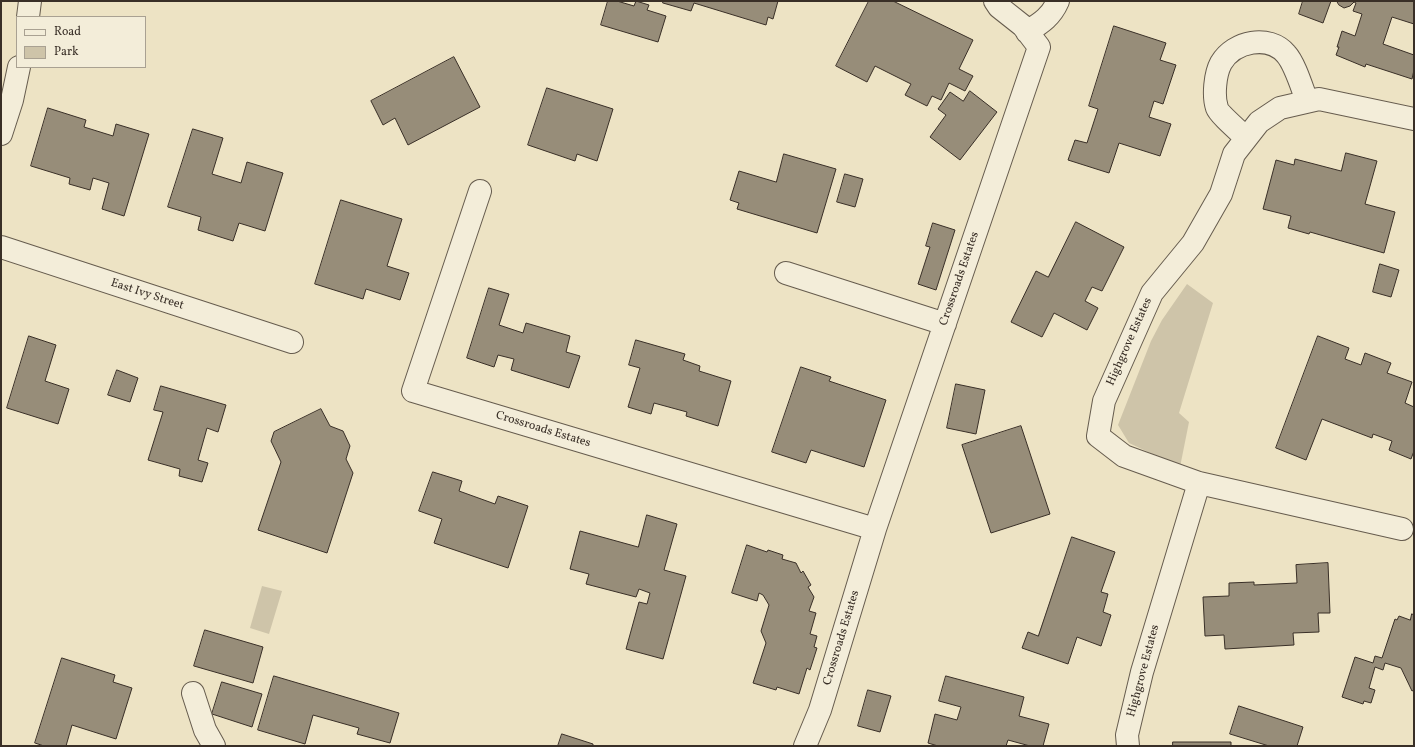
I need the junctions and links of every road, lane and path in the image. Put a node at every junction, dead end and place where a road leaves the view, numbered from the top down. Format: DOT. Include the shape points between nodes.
graph roads {
  1 [pos="30,1"];
  2 [pos="995,1"];
  3 [pos="1058,1"];
  4 [pos="28,16"];
  5 [pos="1027,32"];
  6 [pos="19,68"];
  7 [pos="1307,101"];
  8 [pos="1414,119"];
  9 [pos="1,134"];
  10 [pos="1246,138"];
  11 [pos="480,191"];
  12 [pos="1,247"];
  13 [pos="786,273"];
  14 [pos="945,324"];
  15 [pos="292,342"];
  16 [pos="1199,483"];
  17 [pos="875,529"];
  18 [pos="1402,529"];
  19 [pos="192,693"];
  20 [pos="214,746"];
  21 [pos="805,746"];
  22 [pos="1128,746"];
  1 -- 4 [label="street"];
  2 -- 5 [label="street, Crossroads Estates"];
  3 -- 5 [label="street" via="1054,11 1043,22"];
  5 -- 14 [label="street, Crossroads Estates" via="1039,47"];
  6 -- 9 [label="street"];
  7 -- 8 [label="street, Highgrove Estates" via="1319,99"];
  7 -- 10 [label="street, Highgrove Estates" via="1280,108 1260,122"];
  7 -- 10 [label="street" via="1287,54 1273,44 1252,42 1232,51 1221,63 1216,79 1217,109"];
  10 -- 16 [label="street, Highgrove Estates" via="1234,154 1221,194 1193,243 1152,293 1104,401 1098,436 1124,456"];
  11 -- 17 [label="street, Crossroads Estates" via="413,391"];
  12 -- 15 [label="street, East Ivy Street"];
  13 -- 14 [label="street"];
  14 -- 17 [label="street, Crossroads Estates"];
  16 -- 18 [label="street, Highgrove Estates"];
  16 -- 22 [label="street, Highgrove Estates" via="1142,672 1127,735"];
  17 -- 21 [label="street, Crossroads Estates" via="820,710"];
  19 -- 20 [label="street" via="205,730"];
}
